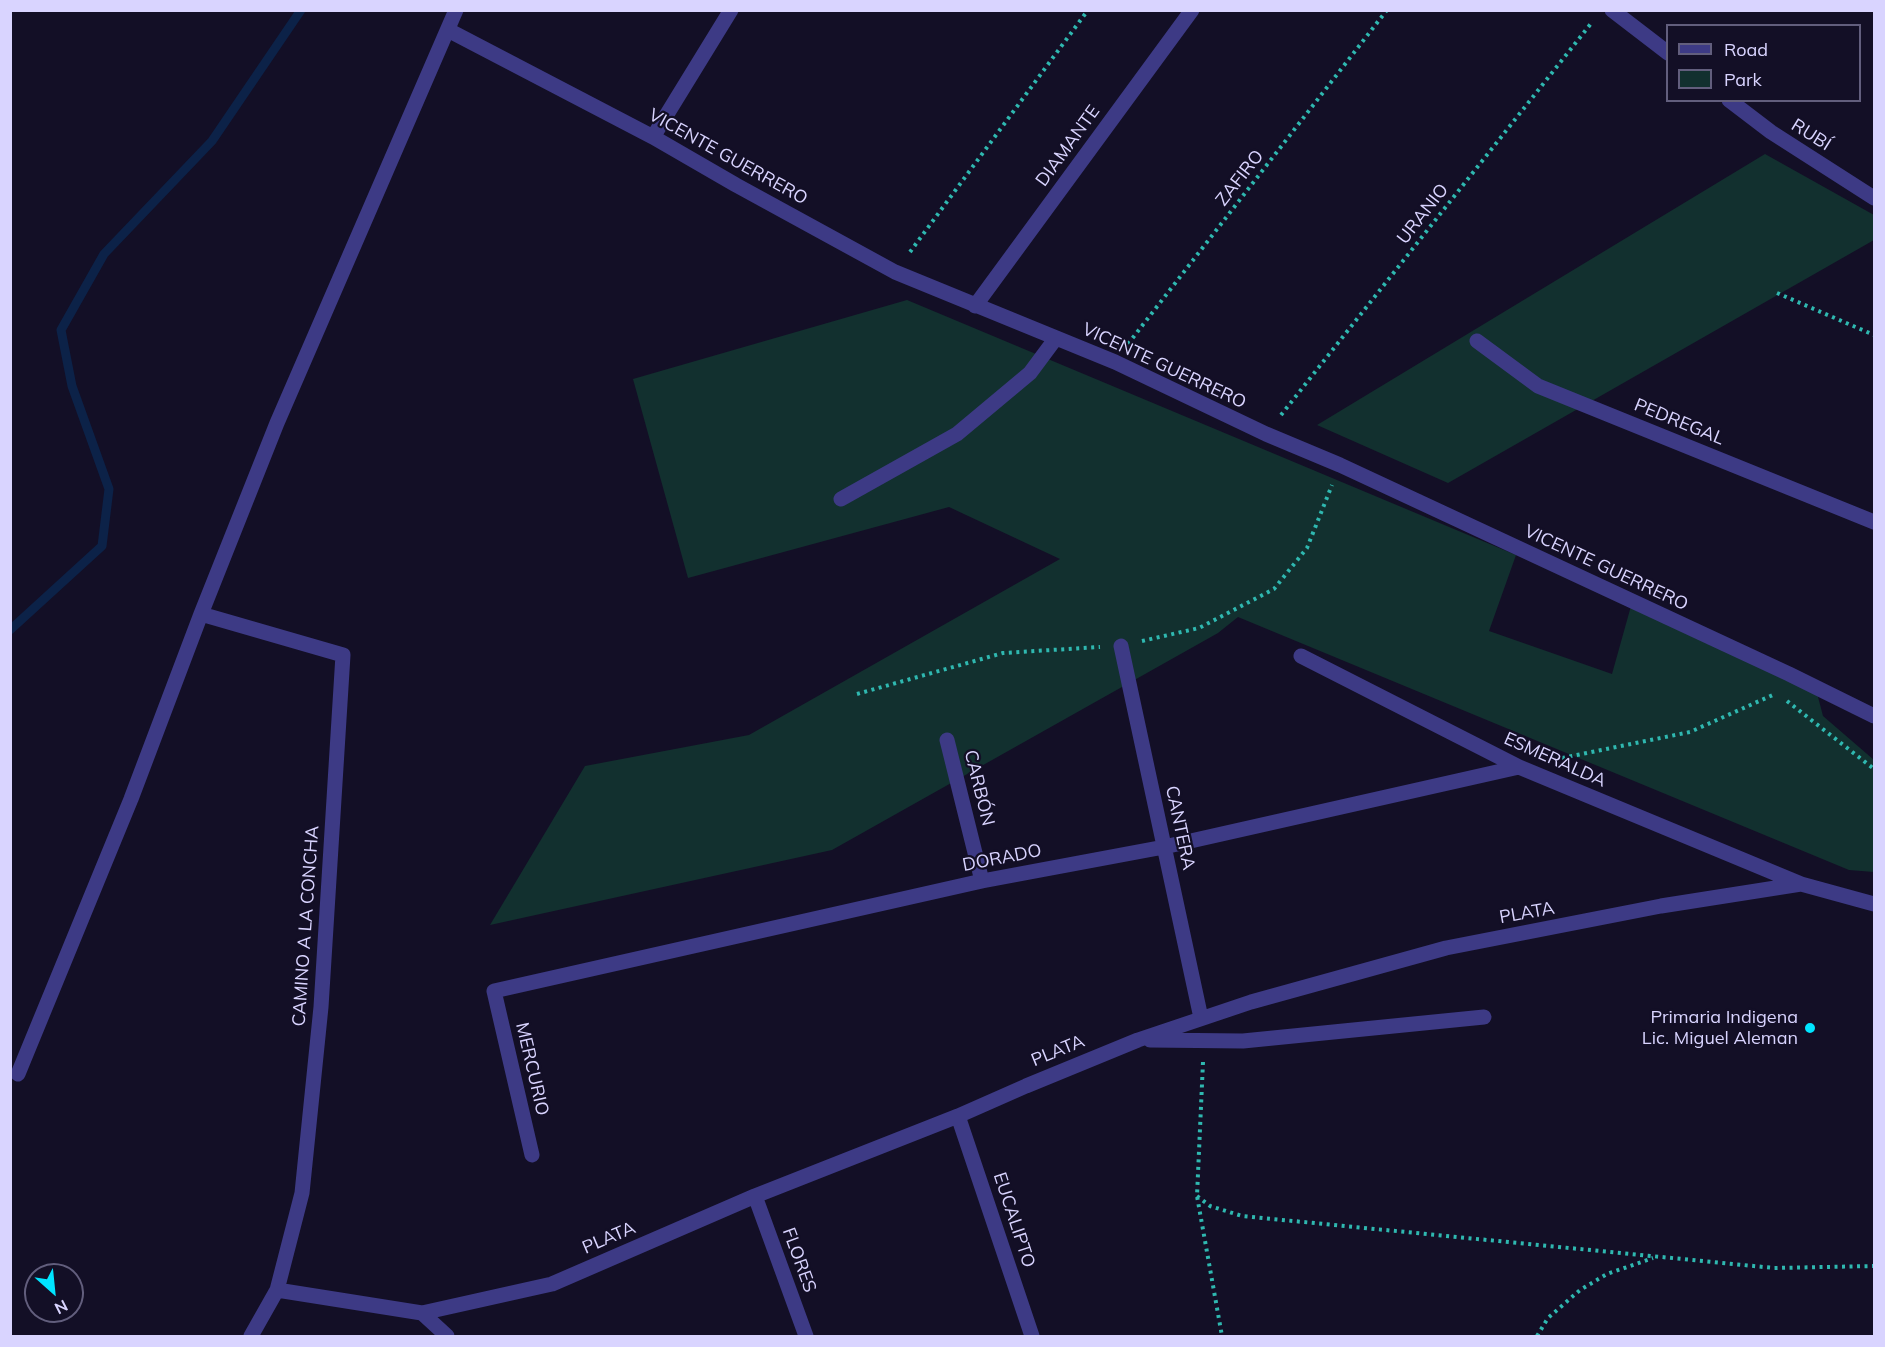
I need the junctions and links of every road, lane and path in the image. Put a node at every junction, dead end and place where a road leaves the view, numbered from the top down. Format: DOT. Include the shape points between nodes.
graph roads {
  1 [pos="456,10"];
  2 [pos="731,10"];
  3 [pos="1088,10"];
  4 [pos="1192,10"];
  5 [pos="1387,10"];
  6 [pos="1611,10"];
  7 [pos="1593,20"];
  8 [pos="448,30"];
  9 [pos="1666,51"];
  10 [pos="1732,102"];
  11 [pos="653,137"];
  12 [pos="1875,198"];
  13 [pos="895,272"];
  14 [pos="1777,293"];
  15 [pos="975,306"];
  16 [pos="1875,335"];
  17 [pos="1056,338"];
  18 [pos="1478,341"];
  19 [pos="1115,362"];
  20 [pos="1266,434"];
  21 [pos="1340,465"];
  22 [pos="841,499"];
  23 [pos="1875,522"];
  24 [pos="201,614"];
  25 [pos="1120,646"];
  26 [pos="1300,656"];
  27 [pos="1789,674"];
  28 [pos="1777,693"];
  29 [pos="857,694"];
  30 [pos="1875,716"];
  31 [pos="947,740"];
  32 [pos="1519,767"];
  33 [pos="1875,769"];
  34 [pos="1164,847"];
  35 [pos="982,881"];
  36 [pos="1801,884"];
  37 [pos="1875,904"];
  38 [pos="494,991"];
  39 [pos="1484,1017"];
  40 [pos="1201,1018"];
  41 [pos="1138,1040"];
  42 [pos="1204,1040"];
  43 [pos="18,1074"];
  44 [pos="958,1116"];
  45 [pos="532,1155"];
  46 [pos="755,1196"];
  47 [pos="1197,1196"];
  48 [pos="1656,1257"];
  49 [pos="1875,1266"];
  50 [pos="277,1290"];
  51 [pos="422,1313"];
  52 [pos="251,1336"];
  53 [pos="447,1336"];
  54 [pos="806,1336"];
  55 [pos="1032,1336"];
  56 [pos="1222,1336"];
  57 [pos="1538,1336"];
  1 -- 8 [label="street"];
  2 -- 11 [label="street"];
  3 -- 13 [label="path"];
  4 -- 15 [label="street, DIAMANTE"];
  5 -- 19 [label="path, ZAFIRO"];
  6 -- 9 [label="street"];
  7 -- 20 [label="path, URANIO"];
  8 -- 11 [label="street, VICENTE GUERRERO"];
  8 -- 24 [label="street" via="277,423"];
  10 -- 12 [label="street, RUBÍ" via="1771,132"];
  11 -- 13 [label="street, VICENTE GUERRERO"];
  13 -- 15 [label="street, VICENTE GUERRERO"];
  14 -- 16 [label="path"];
  15 -- 17 [label="street, VICENTE GUERRERO"];
  17 -- 19 [label="street, VICENTE GUERRERO"];
  17 -- 22 [label="street" via="1030,373 957,434"];
  18 -- 23 [label="street, PEDREGAL" via="1538,386"];
  19 -- 20 [label="street, VICENTE GUERRERO"];
  20 -- 21 [label="street, VICENTE GUERRERO"];
  21 -- 25 [label="path" via="1308,548 1274,589 1199,628"];
  21 -- 27 [label="street, VICENTE GUERRERO"];
  24 -- 43 [label="street" via="131,800"];
  24 -- 50 [label="street, CAMINO A LA CONCHA" via="343,654 321,1007 302,1193"];
  25 -- 29 [label="path" via="1003,653"];
  25 -- 34 [label="street, CANTERA"];
  26 -- 32 [label="street, ESMERALDA"];
  27 -- 28 [label="path"];
  27 -- 30 [label="street, VICENTE GUERRERO"];
  28 -- 32 [label="path" via="1690,732"];
  28 -- 33 [label="path"];
  31 -- 35 [label="street, CARBÓN"];
  32 -- 34 [label="street, DORADO"];
  32 -- 36 [label="street, ESMERALDA"];
  34 -- 35 [label="street, DORADO"];
  34 -- 40 [label="street, CANTERA"];
  35 -- 38 [label="street, DORADO"];
  36 -- 37 [label="street, PLATA"];
  36 -- 40 [label="street, PLATA" via="1660,906 1446,948"];
  38 -- 45 [label="street, MERCURIO"];
  39 -- 42 [label="street" via="1243,1041"];
  40 -- 41 [label="street, PLATA"];
  41 -- 42 [label="street"];
  41 -- 44 [label="street, PLATA"];
  42 -- 47 [label="path"];
  44 -- 46 [label="street, PLATA"];
  44 -- 55 [label="street, EUCALIPTO"];
  46 -- 51 [label="street, PLATA" via="552,1284"];
  46 -- 54 [label="street, FLORES"];
  47 -- 48 [label="path" via="1209,1206 1242,1216"];
  47 -- 56 [label="path"];
  48 -- 49 [label="path" via="1774,1268"];
  48 -- 57 [label="path" via="1607,1274 1580,1290 1548,1318"];
  50 -- 51 [label="street, PLATA"];
  50 -- 52 [label="street, CAMINO A LA CONCHA"];
  51 -- 53 [label="street"];
}
